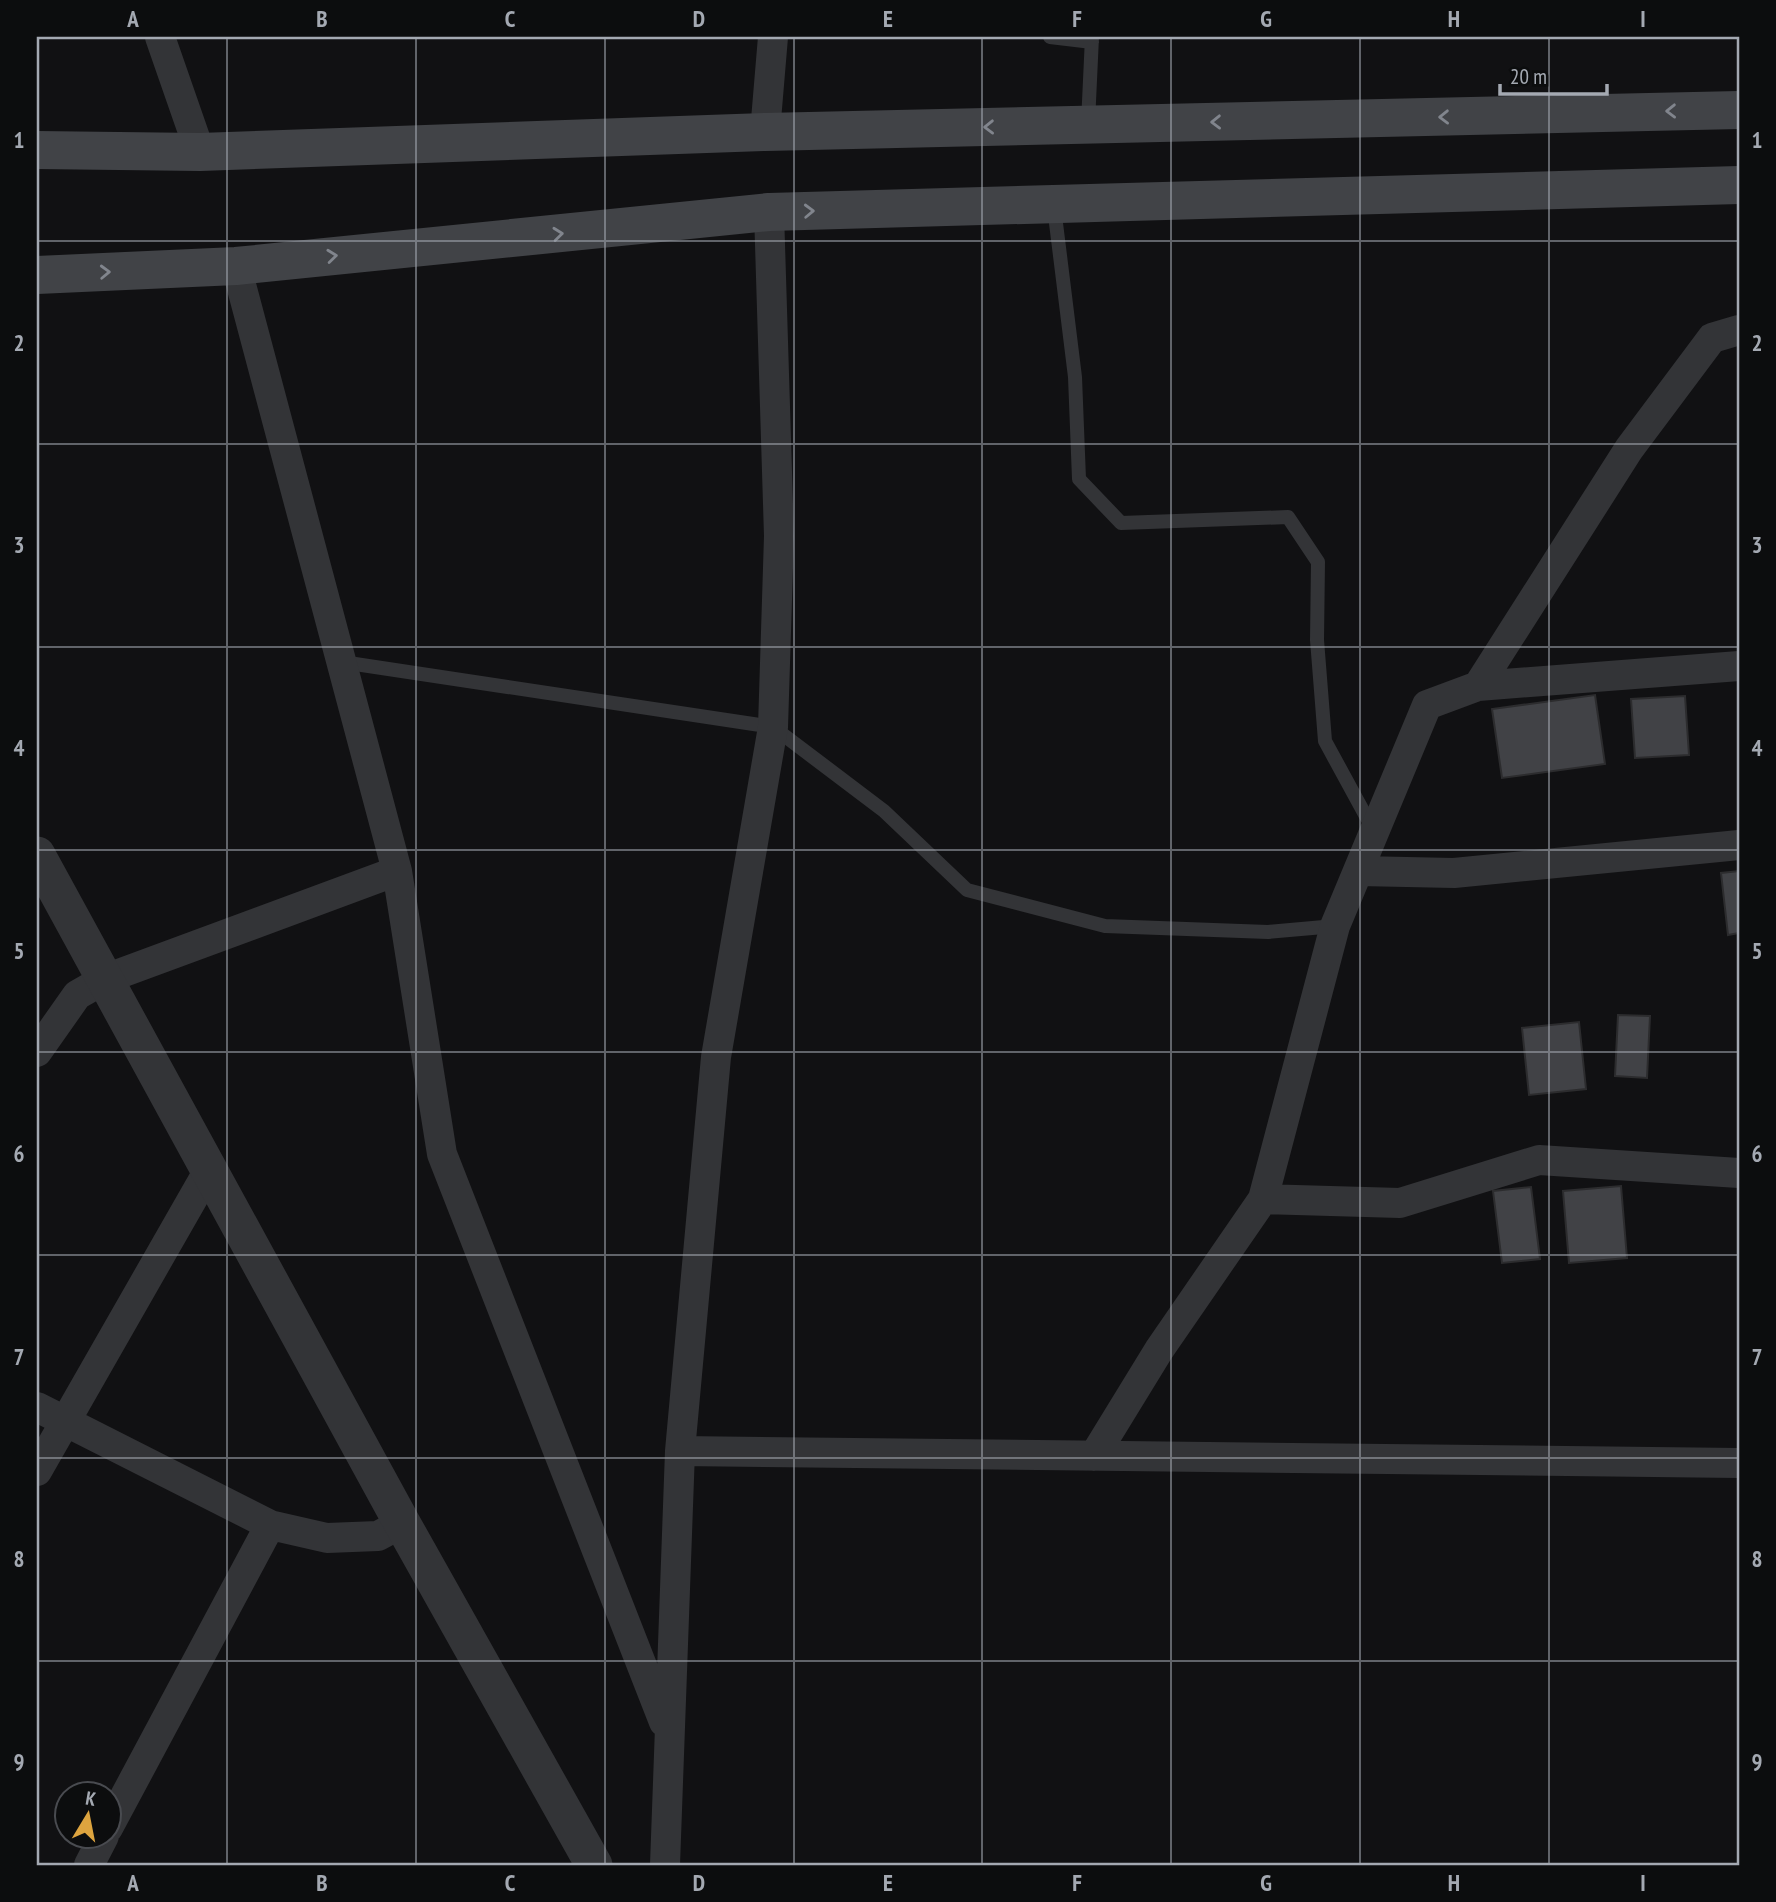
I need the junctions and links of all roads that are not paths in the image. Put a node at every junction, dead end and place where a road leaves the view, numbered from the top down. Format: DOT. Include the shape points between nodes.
graph roads {
  1 [pos="160,37"];
  2 [pos="772,37"];
  3 [pos="1051,37"];
  4 [pos="1092,40"];
  5 [pos="1739,110"];
  6 [pos="1088,125"];
  7 [pos="765,132"];
  8 [pos="37,150"];
  9 [pos="200,152"];
  10 [pos="1739,185"];
  11 [pos="1054,204"];
  12 [pos="769,212"];
  13 [pos="236,266"];
  14 [pos="37,275"];
  15 [pos="1739,330"];
  16 [pos="342,662"];
  17 [pos="1739,666"];
  18 [pos="1478,686"];
  19 [pos="773,727"];
  20 [pos="1375,832"];
  21 [pos="1739,845"];
  22 [pos="37,855"];
  23 [pos="397,870"];
  24 [pos="1359,871"];
  25 [pos="1335,926"];
  26 [pos="105,979"];
  27 [pos="37,1052"];
  28 [pos="209,1170"];
  29 [pos="1739,1172"];
  30 [pos="1263,1199"];
  31 [pos="37,1407"];
  32 [pos="65,1421"];
  33 [pos="680,1451"];
  34 [pos="1094,1455"];
  35 [pos="1739,1463"];
  36 [pos="37,1471"];
  37 [pos="401,1523"];
  38 [pos="270,1524"];
  39 [pos="668,1732"];
  40 [pos="122,1802"];
  41 [pos="594,1865"];
  42 [pos="665,1865"];
  1 -- 9 [label="street"];
  2 -- 7 [label="street"];
  3 -- 4 [label="lane"];
  4 -- 6 [label="lane"];
  5 -- 6 [label="main road, one-way"];
  6 -- 7 [label="main road, one-way"];
  7 -- 9 [label="main road"];
  8 -- 9 [label="main road"];
  10 -- 11 [label="main road"];
  12 -- 11 [label="main road, one-way"];
  11 -- 20 [label="lane" via="1075,377 1080,479 1121,523 1288,517 1318,562 1317,640 1325,741"];
  13 -- 12 [label="main road, one-way"];
  12 -- 19 [label="street" via="779,536"];
  14 -- 13 [label="main road, one-way"];
  13 -- 16 [label="street"];
  15 -- 18 [label="street" via="1712,338 1629,449"];
  16 -- 19 [label="lane"];
  16 -- 23 [label="street"];
  17 -- 18 [label="street"];
  18 -- 20 [label="street" via="1427,705"];
  19 -- 25 [label="lane" via="884,811 967,890 1105,926 1268,933"];
  19 -- 33 [label="street" via="716,1056"];
  20 -- 24 [label="street"];
  21 -- 24 [label="street" via="1454,873"];
  22 -- 26 [label="street"];
  23 -- 26 [label="street"];
  23 -- 39 [label="street" via="442,1154"];
  24 -- 25 [label="street"];
  25 -- 30 [label="street"];
  26 -- 27 [label="street" via="77,995"];
  26 -- 28 [label="street"];
  28 -- 32 [label="street"];
  28 -- 37 [label="street"];
  29 -- 30 [label="street" via="1539,1160 1400,1203"];
  30 -- 34 [label="street" via="1159,1350"];
  31 -- 32 [label="street"];
  32 -- 36 [label="street"];
  32 -- 38 [label="street"];
  33 -- 34 [label="street"];
  33 -- 39 [label="street"];
  34 -- 35 [label="street"];
  37 -- 38 [label="street" via="378,1536 327,1538"];
  37 -- 41 [label="street"];
  38 -- 40 [label="street"];
  39 -- 42 [label="street"];
}
